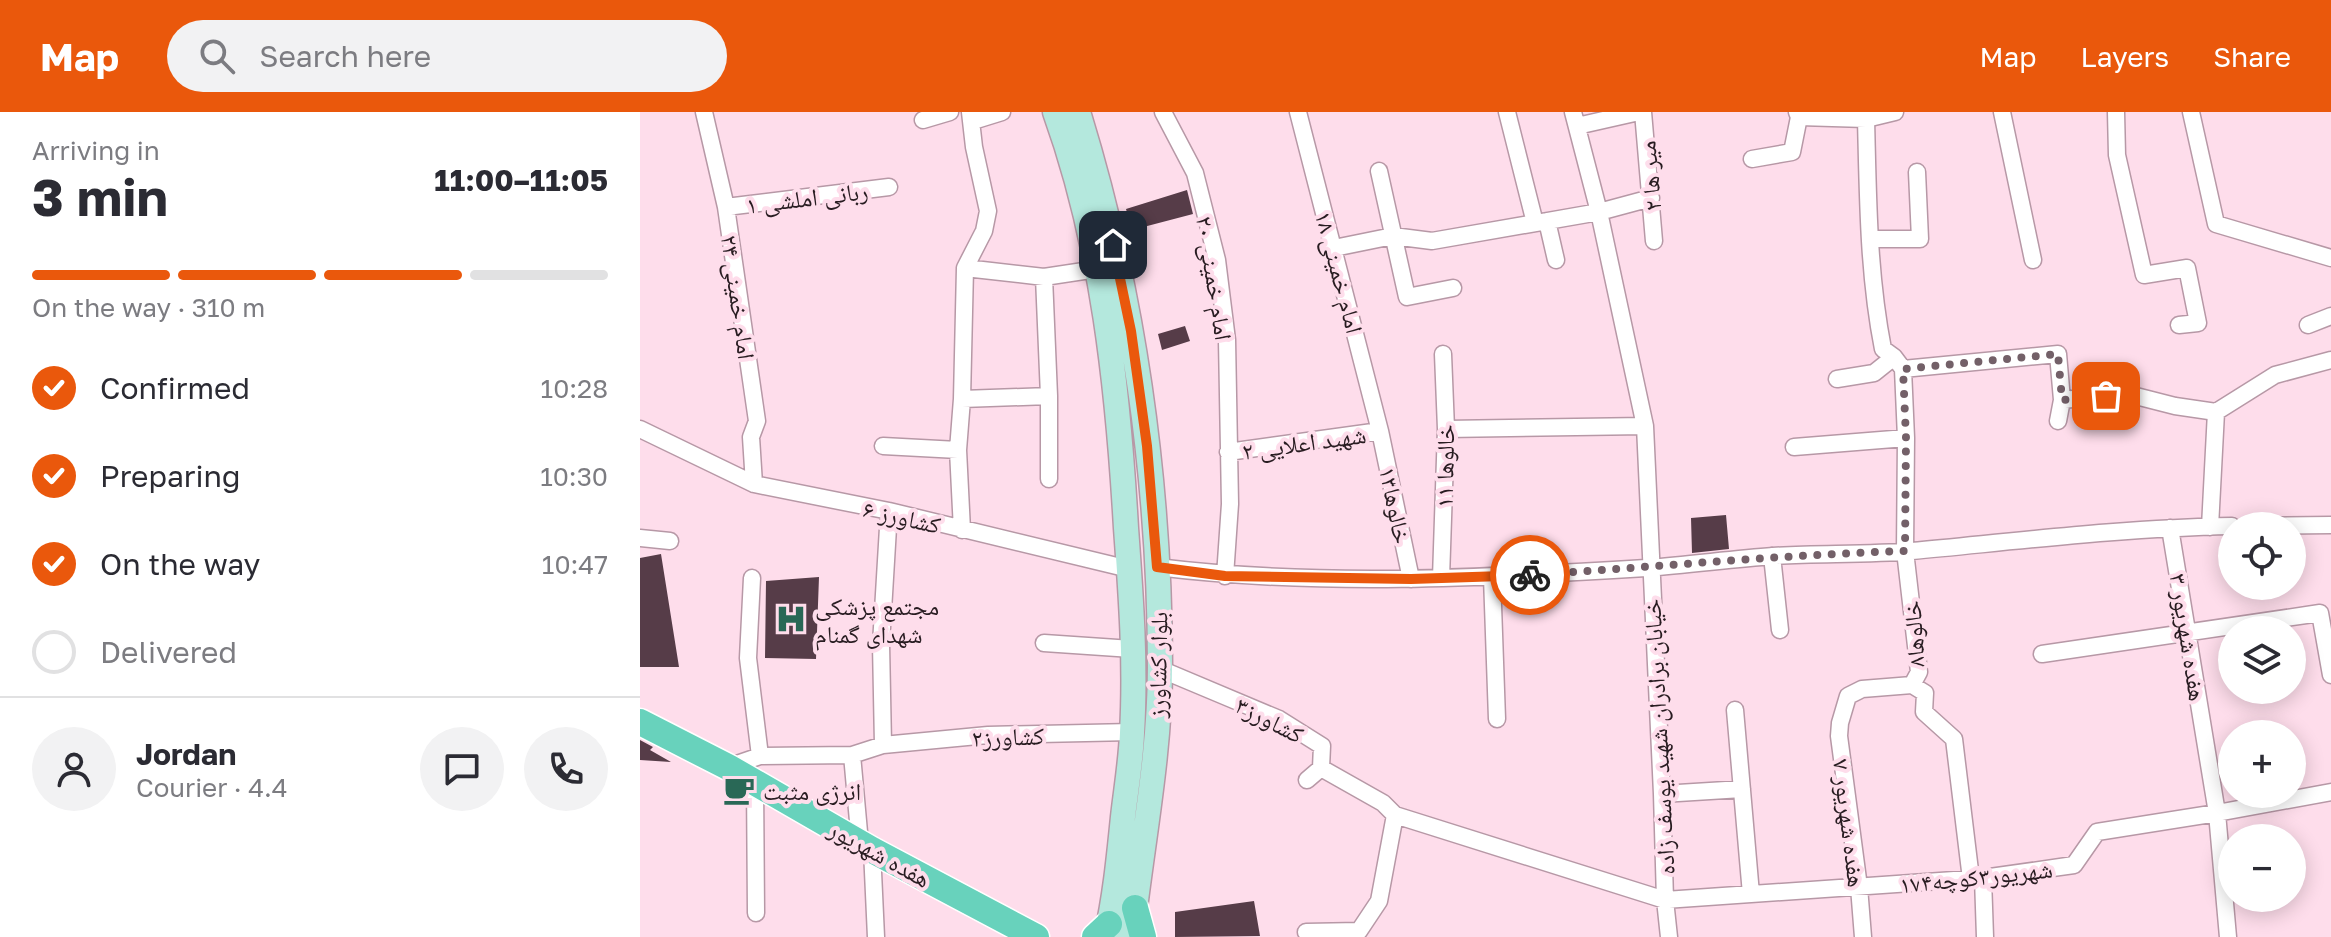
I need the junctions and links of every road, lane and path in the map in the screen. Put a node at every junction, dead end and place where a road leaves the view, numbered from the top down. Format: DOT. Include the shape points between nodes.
graph roads {
  1 [pos="704,112"];
  2 [pos="950,112"];
  3 [pos="1002,112"];
  4 [pos="1055,112"];
  5 [pos="1078,112"];
  6 [pos="1163,112"];
  7 [pos="1298,112"];
  8 [pos="1507,112"];
  9 [pos="1641,112"];
  10 [pos="1895,112"];
  11 [pos="2002,112"];
  12 [pos="2116,112"];
  13 [pos="2191,112"];
  14 [pos="1798,114"];
  15 [pos="971,116"];
  16 [pos="1575,119"];
  17 [pos="1866,119"];
  18 [pos="923,120"];
  19 [pos="1752,159"];
  20 [pos="1379,171"];
  21 [pos="1917,172"];
  22 [pos="889,187"];
  23 [pos="1651,198"];
  24 [pos="726,207"];
  25 [pos="1599,212"];
  26 [pos="1541,222"];
  27 [pos="1393,236"];
  28 [pos="1870,239"];
  29 [pos="1654,241"];
  30 [pos="1334,248"];
  31 [pos="2331,258"];
  32 [pos="1556,260"];
  33 [pos="2033,260"];
  34 [pos="965,268"];
  35 [pos="1097,269"];
  36 [pos="1044,277"];
  37 [pos="1453,288"];
  38 [pos="2331,316"];
  39 [pos="2179,325"];
  40 [pos="2308,325"];
  41 [pos="1443,354"];
  42 [pos="2331,360"];
  43 [pos="1898,363"];
  44 [pos="1837,379"];
  45 [pos="1049,396"];
  46 [pos="962,399"];
  47 [pos="2062,400"];
  48 [pos="2216,412"];
  49 [pos="2058,421"];
  50 [pos="1645,426"];
  51 [pos="640,429"];
  52 [pos="1446,429"];
  53 [pos="1380,431"];
  54 [pos="1906,438"];
  55 [pos="883,446"];
  56 [pos="1794,447"];
  57 [pos="958,450"];
  58 [pos="1228,452"];
  59 [pos="1049,479"];
  60 [pos="754,484"];
  61 [pos="889,511"];
  62 [pos="2306,525"];
  63 [pos="2331,525"];
  64 [pos="2210,527"];
  65 [pos="2218,527"];
  66 [pos="2170,528"];
  67 [pos="962,530"];
  68 [pos="640,538"];
  69 [pos="670,541"];
  70 [pos="1905,551"];
  71 [pos="1772,556"];
  72 [pos="1157,567"];
  73 [pos="1650,567"];
  74 [pos="1129,569"];
  75 [pos="1225,576"];
  76 [pos="1492,577"];
  77 [pos="752,578"];
  78 [pos="1441,578"];
  79 [pos="1411,579"];
  80 [pos="1780,630"];
  81 [pos="2189,633"];
  82 [pos="2327,638"];
  83 [pos="1044,643"];
  84 [pos="1132,649"];
  85 [pos="2042,654"];
  86 [pos="1160,669"];
  87 [pos="2331,675"];
  88 [pos="1912,685"];
  89 [pos="1735,710"];
  90 [pos="1844,710"];
  91 [pos="1497,719"];
  92 [pos="640,722"];
  93 [pos="1132,732"];
  94 [pos="883,745"];
  95 [pos="852,755"];
  96 [pos="1321,768"];
  97 [pos="757,769"];
  98 [pos="1307,780"];
  99 [pos="1742,789"];
  100 [pos="2331,792"];
  101 [pos="1662,794"];
  102 [pos="2217,813"];
  103 [pos="1395,815"];
  104 [pos="866,847"];
  105 [pos="1977,879"];
  106 [pos="1859,887"];
  107 [pos="1751,894"];
  108 [pos="1665,900"];
  109 [pos="756,913"];
  110 [pos="1120,928"];
  111 [pos="1306,932"];
  112 [pos="1033,936"];
  113 [pos="876,937"];
  114 [pos="1669,937"];
  115 [pos="1863,937"];
  116 [pos="1985,937"];
  117 [pos="2228,937"];
  1 -- 24 [label="street, امام خمینی ۲۴"];
  2 -- 18 [label="street"];
  3 -- 15 [label="street"];
  4 -- 35 [label="main road, بلوار کشاورز"];
  5 -- 72 [label="main road, بلوار کشاورز" via="1131,331"];
  6 -- 58 [label="street, امام خمینی ۲۰" via="1195,173 1217,260 1227,340"];
  7 -- 30 [label="street, امام خمینی ۱۸"];
  8 -- 26 [label="street"];
  9 -- 16 [label="street"];
  9 -- 23 [label="street, میر ها ۲"];
  10 -- 17 [label="street"];
  11 -- 33 [label="street"];
  12 -- 39 [label="street" via="2117,155 2144,275 2187,268 2198,323"];
  13 -- 31 [label="street" via="2216,224"];
  14 -- 17 [label="street"];
  14 -- 19 [label="street" via="1792,152"];
  15 -- 34 [label="street" via="988,211"];
  16 -- 25 [label="street, خیابان برادران شهید یوسف زاده"];
  17 -- 28 [label="street"];
  20 -- 27 [label="street"];
  21 -- 28 [label="street" via="1920,239"];
  22 -- 24 [label="street, ربانی املشی ۱"];
  23 -- 25 [label="street"];
  23 -- 29 [label="street, میر ها ۲"];
  24 -- 60 [label="street, امام خمینی ۲۴" via="757,421 751,437"];
  25 -- 26 [label="street"];
  25 -- 50 [label="street, خیابان برادران شهید یوسف زاده"];
  26 -- 27 [label="street" via="1432,241"];
  26 -- 32 [label="street"];
  27 -- 30 [label="street"];
  27 -- 37 [label="street" via="1407,297"];
  28 -- 43 [label="street" via="1883,349"];
  30 -- 53 [label="street, امام خمینی ۱۸"];
  34 -- 36 [label="street"];
  34 -- 46 [label="street"];
  35 -- 36 [label="street"];
  35 -- 74 [label="main road, بلوار کشاورز" via="1122,448"];
  36 -- 45 [label="street"];
  38 -- 40 [label="street"];
  41 -- 52 [label="street, خالوها ۱۱"];
  42 -- 48 [label="street" via="2275,375"];
  43 -- 44 [label="street"];
  43 -- 47 [label="street" via="2058,354"];
  43 -- 54 [label="street, خالوها۸"];
  45 -- 46 [label="street"];
  45 -- 59 [label="street"];
  46 -- 57 [label="street"];
  47 -- 48 [label="street" via="2128,394"];
  47 -- 49 [label="street"];
  48 -- 64 [label="street"];
  50 -- 52 [label="street"];
  50 -- 73 [label="street, خیابان برادران شهید یوسف زاده"];
  51 -- 60 [label="street, کشاورز ۶"];
  52 -- 78 [label="street, خالوها ۱۱"];
  53 -- 58 [label="street, شهید اعلایی ۲"];
  53 -- 79 [label="street, خالوها۱۳"];
  54 -- 56 [label="street"];
  54 -- 70 [label="street, خالوها۸"];
  55 -- 57 [label="street"];
  57 -- 67 [label="street"];
  58 -- 75 [label="street, امام خمینی ۲۰"];
  60 -- 61 [label="street, کشاورز ۶"];
  61 -- 67 [label="street, کشاورز ۶"];
  61 -- 94 [label="street" via="881,644"];
  62 -- 63 [label="street"];
  64 -- 65 [label="street"];
  64 -- 66 [label="street"];
  66 -- 70 [label="street"];
  66 -- 81 [label="street, هفده شهریور ۳"];
  67 -- 74 [label="street, کشاورز ۶"];
  68 -- 69 [label="street"];
  70 -- 71 [label="street"];
  70 -- 88 [label="street, خالوها۸" via="1919,672"];
  71 -- 73 [label="street"];
  71 -- 80 [label="street"];
  72 -- 75 [label="street"];
  72 -- 86 [label="main road, بلوار کشاورز"];
  73 -- 76 [label="street"];
  73 -- 101 [label="street, خیابان برادران شهید یوسف زاده"];
  74 -- 84 [label="main road, بلوار کشاورز"];
  75 -- 79 [label="street"];
  76 -- 78 [label="street"];
  76 -- 91 [label="street"];
  77 -- 97 [label="street" via="748,658"];
  78 -- 79 [label="street"];
  81 -- 82 [label="street" via="2320,613"];
  81 -- 85 [label="street"];
  81 -- 102 [label="street, هفده شهریور ۳"];
  82 -- 87 [label="street"];
  83 -- 84 [label="street"];
  84 -- 93 [label="main road, بلوار کشاورز"];
  86 -- 96 [label="street, کشاورز۳" via="1279,719 1322,746"];
  86 -- 110 [label="main road, بلوار کشاورز" via="1157,728"];
  88 -- 90 [label="street, خالوها۸" via="1862,689 1848,696"];
  88 -- 105 [label="street" via="1925,693 1924,712 1954,739"];
  89 -- 99 [label="street"];
  90 -- 106 [label="street, هفده شهریور ۷" via="1839,736"];
  92 -- 97 [label="main road, هفده شهریور" via="728,767"];
  93 -- 94 [label="street, کشاورز۲" via="988,735"];
  93 -- 110 [label="main road, بلوار کشاورز" via="1119,857"];
  94 -- 95 [label="street, کشاورز۲"];
  95 -- 97 [label="street, کشاورز۲"];
  95 -- 104 [label="street"];
  96 -- 98 [label="street"];
  96 -- 103 [label="street, کشاورز۳"];
  97 -- 104 [label="main road, هفده شهریور"];
  97 -- 109 [label="street"];
  99 -- 101 [label="street"];
  99 -- 107 [label="street"];
  100 -- 102 [label="street, ۱۷شهریور۳کوچه۴"];
  101 -- 108 [label="street, خیابان برادران شهید یوسف زاده"];
  102 -- 105 [label="street, ۱۷شهریور۳کوچه۴" via="2097,832 2074,865"];
  102 -- 117 [label="street, هفده شهریور ۳"];
  103 -- 108 [label="street, کشاورز۳"];
  103 -- 111 [label="street" via="1379,901 1359,931"];
  104 -- 112 [label="main road, هفده شهریور"];
  104 -- 113 [label="street"];
  105 -- 106 [label="street, ۱۷شهریور۳کوچه۴"];
  105 -- 116 [label="street"];
  106 -- 107 [label="street, ۱۷شهریور۳کوچه۴"];
  106 -- 115 [label="street, هفده شهریور ۷"];
  107 -- 108 [label="street, ۱۷شهریور۳کوچه۴"];
  108 -- 114 [label="street, خیابان برادران شهید یوسف زاده"];
}
